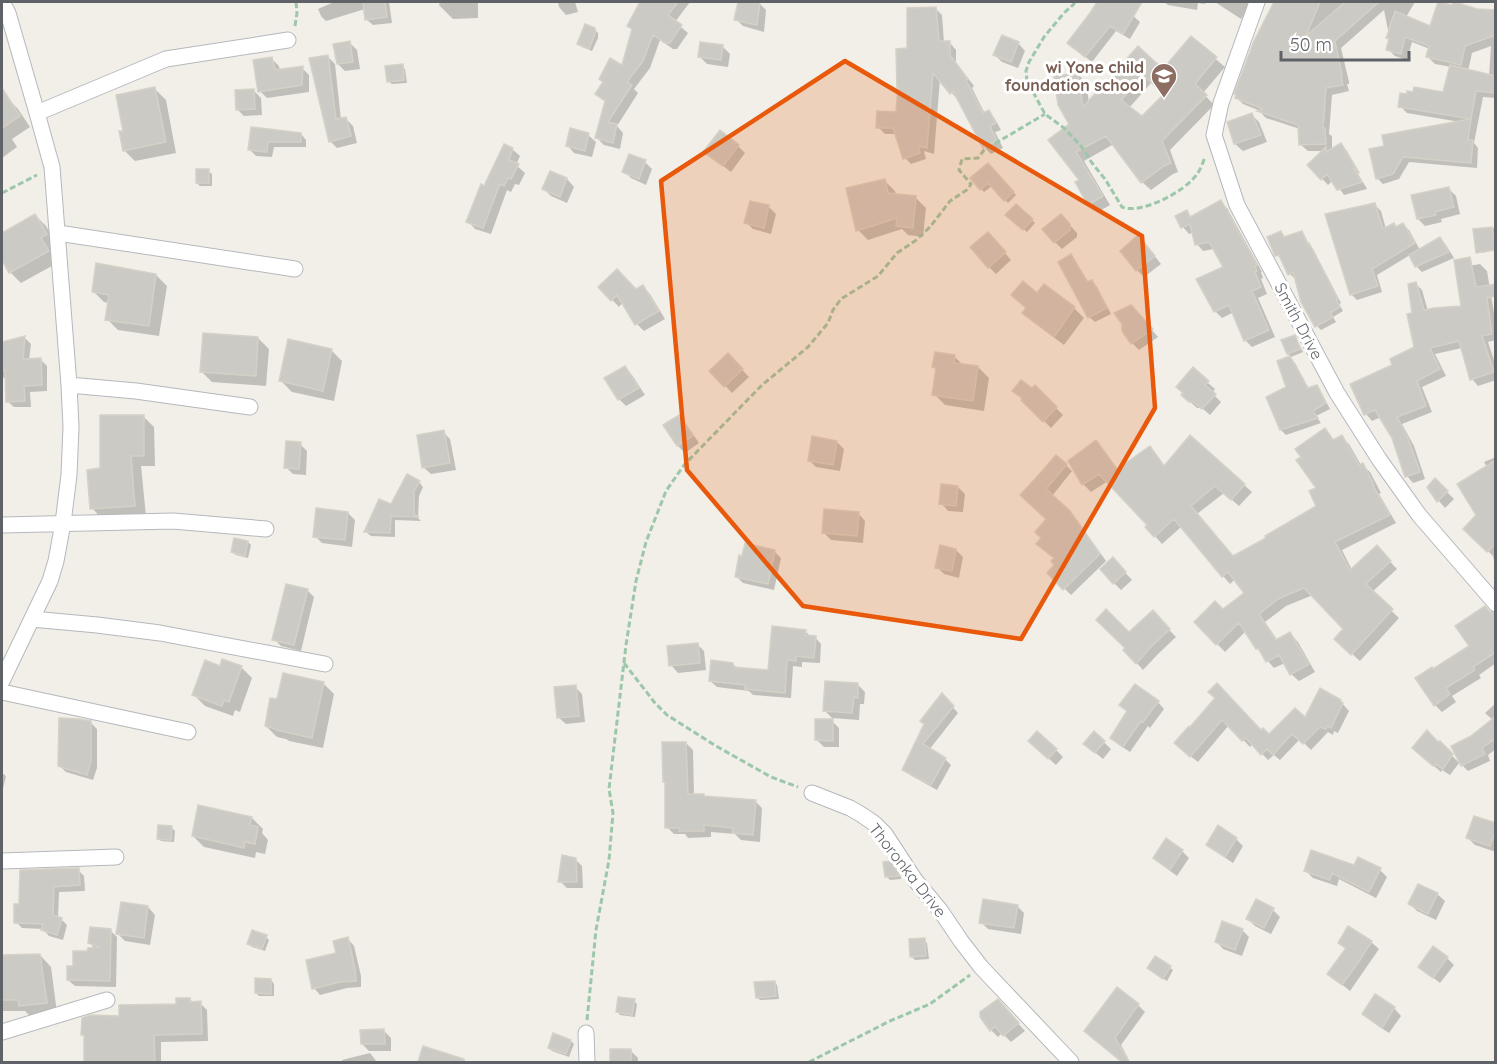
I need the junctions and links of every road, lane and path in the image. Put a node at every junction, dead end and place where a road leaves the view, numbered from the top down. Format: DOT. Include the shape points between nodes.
graph roads {
  1 [pos="2,2"];
  2 [pos="296,2"];
  3 [pos="1074,2"];
  4 [pos="1257,2"];
  5 [pos="288,40"];
  6 [pos="37,113"];
  7 [pos="1045,114"];
  8 [pos="1214,135"];
  9 [pos="52,167"];
  10 [pos="2,193"];
  11 [pos="58,233"];
  12 [pos="296,269"];
  13 [pos="69,385"];
  14 [pos="250,407"];
  15 [pos="63,523"];
  16 [pos="2,525"];
  17 [pos="267,530"];
  18 [pos="1496,603"];
  19 [pos="32,619"];
  20 [pos="624,663"];
  21 [pos="325,664"];
  22 [pos="2,681"];
  23 [pos="2,692"];
  24 [pos="188,732"];
  25 [pos="813,793"];
  26 [pos="116,857"];
  27 [pos="2,861"];
  28 [pos="981,967"];
  29 [pos="107,1000"];
  30 [pos="2,1032"];
  31 [pos="586,1033"];
  32 [pos="587,1062"];
  33 [pos="809,1062"];
  34 [pos="1071,1062"];
  1 -- 6 [label="street"];
  2 -- 5 [label="path" via="295,27"];
  3 -- 7 [label="path" via="1044,38 1026,71 1030,89"];
  4 -- 8 [label="street" via="1221,103"];
  5 -- 6 [label="street" via="166,60"];
  6 -- 9 [label="street"];
  7 -- 8 [label="path" via="1081,146 1125,209 1163,201 1186,186 1198,173"];
  7 -- 20 [label="path" via="984,150 978,158 962,159 959,170 971,184 968,189 950,201 930,227 878,276 841,299 808,347 762,385 684,465 666,491 646,542"];
  8 -- 18 [label="street, Smith Drive" via="1238,205 1337,393 1419,515"];
  9 -- 10 [label="path"];
  9 -- 11 [label="street"];
  11 -- 12 [label="street"];
  11 -- 13 [label="street"];
  13 -- 14 [label="street"];
  13 -- 15 [label="street" via="69,474"];
  15 -- 16 [label="street"];
  15 -- 17 [label="street" via="173,521"];
  15 -- 19 [label="street" via="50,581"];
  19 -- 21 [label="street" via="160,633"];
  19 -- 22 [label="street"];
  20 -- 25 [label="path" via="667,715 771,777"];
  20 -- 31 [label="path" via="609,789 613,813 609,860 594,940"];
  23 -- 24 [label="street"];
  25 -- 28 [label="street, Thoronka Drive" via="850,808 885,834"];
  26 -- 27 [label="street"];
  28 -- 33 [label="path" via="930,1004"];
  28 -- 34 [label="street, Thoronka Drive"];
  29 -- 30 [label="street"];
  31 -- 32 [label="street"];
}
